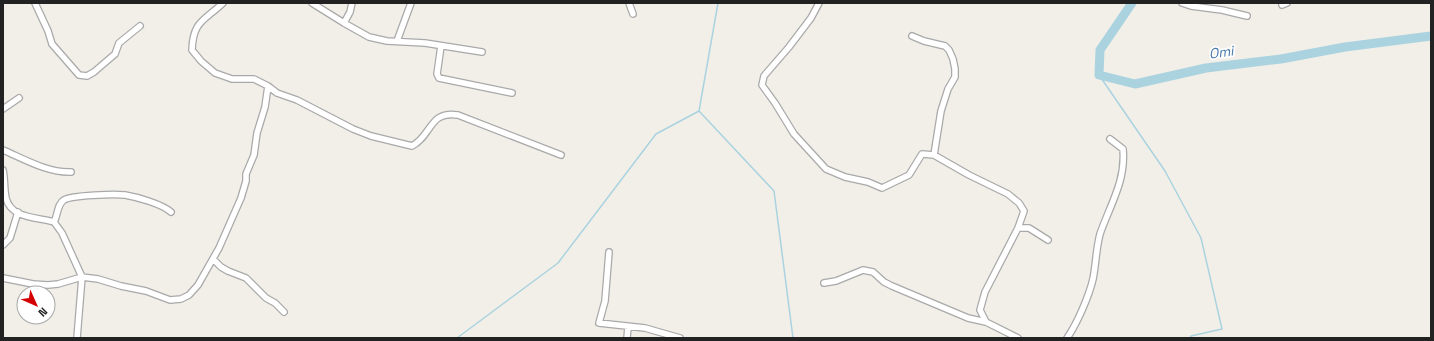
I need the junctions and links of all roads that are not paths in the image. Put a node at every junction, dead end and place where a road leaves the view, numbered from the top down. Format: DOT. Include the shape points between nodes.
graph roads {
  1 [pos="35,3"];
  2 [pos="223,3"];
  3 [pos="312,3"];
  4 [pos="352,3"];
  5 [pos="411,3"];
  6 [pos="629,3"];
  7 [pos="819,3"];
  8 [pos="1182,3"];
  9 [pos="633,14"];
  10 [pos="1247,16"];
  11 [pos="344,23"];
  12 [pos="140,26"];
  13 [pos="912,36"];
  14 [pos="397,41"];
  15 [pos="441,46"];
  16 [pos="482,52"];
  17 [pos="268,86"];
  18 [pos="512,94"];
  19 [pos="19,98"];
  20 [pos="3,109"];
  21 [pos="1110,139"];
  22 [pos="3,150"];
  23 [pos="561,155"];
  24 [pos="934,155"];
  25 [pos="3,170"];
  26 [pos="71,172"];
  27 [pos="18,212"];
  28 [pos="171,212"];
  29 [pos="54,222"];
  30 [pos="1018,228"];
  31 [pos="1048,240"];
  32 [pos="3,245"];
  33 [pos="609,252"];
  34 [pos="213,259"];
  35 [pos="82,277"];
  36 [pos="3,278"];
  37 [pos="824,283"];
  38 [pos="284,312"];
  39 [pos="986,322"];
  40 [pos="628,327"];
  41 [pos="77,338"];
  42 [pos="627,338"];
  43 [pos="680,338"];
  44 [pos="1018,338"];
  45 [pos="1067,338"];
  1 -- 12 [label="street" via="52,44 83,76 94,72 115,54 119,43"];
  2 -- 17 [label="street" via="197,26 192,50 215,73 232,79 254,79"];
  3 -- 11 [label="street"];
  4 -- 11 [label="street"];
  5 -- 14 [label="street"];
  6 -- 9 [label="street"];
  7 -- 24 [label="street" via="806,24 764,76 762,85 794,134 826,169 882,188 909,175 922,154"];
  8 -- 10 [label="street"];
  11 -- 14 [label="street" via="369,37"];
  13 -- 24 [label="street" via="945,46 953,59 955,69 955,77 941,111"];
  14 -- 15 [label="street"];
  15 -- 16 [label="street"];
  15 -- 18 [label="street" via="439,78"];
  17 -- 23 [label="street" via="277,93 297,100 353,129 370,136 412,146 437,118 451,114"];
  17 -- 34 [label="street" via="254,155 246,174 241,198"];
  19 -- 20 [label="street"];
  21 -- 45 [label="street" via="1123,149 1122,177 1100,236 1093,280 1083,308"];
  22 -- 26 [label="street" via="44,167"];
  24 -- 30 [label="street" via="1008,194 1019,203 1024,211"];
  25 -- 27 [label="street" via="6,199"];
  27 -- 29 [label="street"];
  27 -- 32 [label="street" via="10,238"];
  28 -- 29 [label="street" via="165,207 125,196 78,197 64,200 60,204"];
  29 -- 35 [label="street" via="62,233"];
  30 -- 31 [label="street" via="1030,228"];
  30 -- 39 [label="street" via="985,292 980,310"];
  33 -- 40 [label="street" via="605,301 599,323"];
  34 -- 35 [label="street" via="198,285 181,299 170,300 146,291"];
  34 -- 38 [label="street" via="228,271 246,278"];
  35 -- 36 [label="street" via="48,285"];
  35 -- 41 [label="street"];
  37 -- 39 [label="street" via="863,270 873,272 892,286 968,318"];
  39 -- 44 [label="street"];
  40 -- 42 [label="street"];
  40 -- 43 [label="street" via="645,328"];
}
